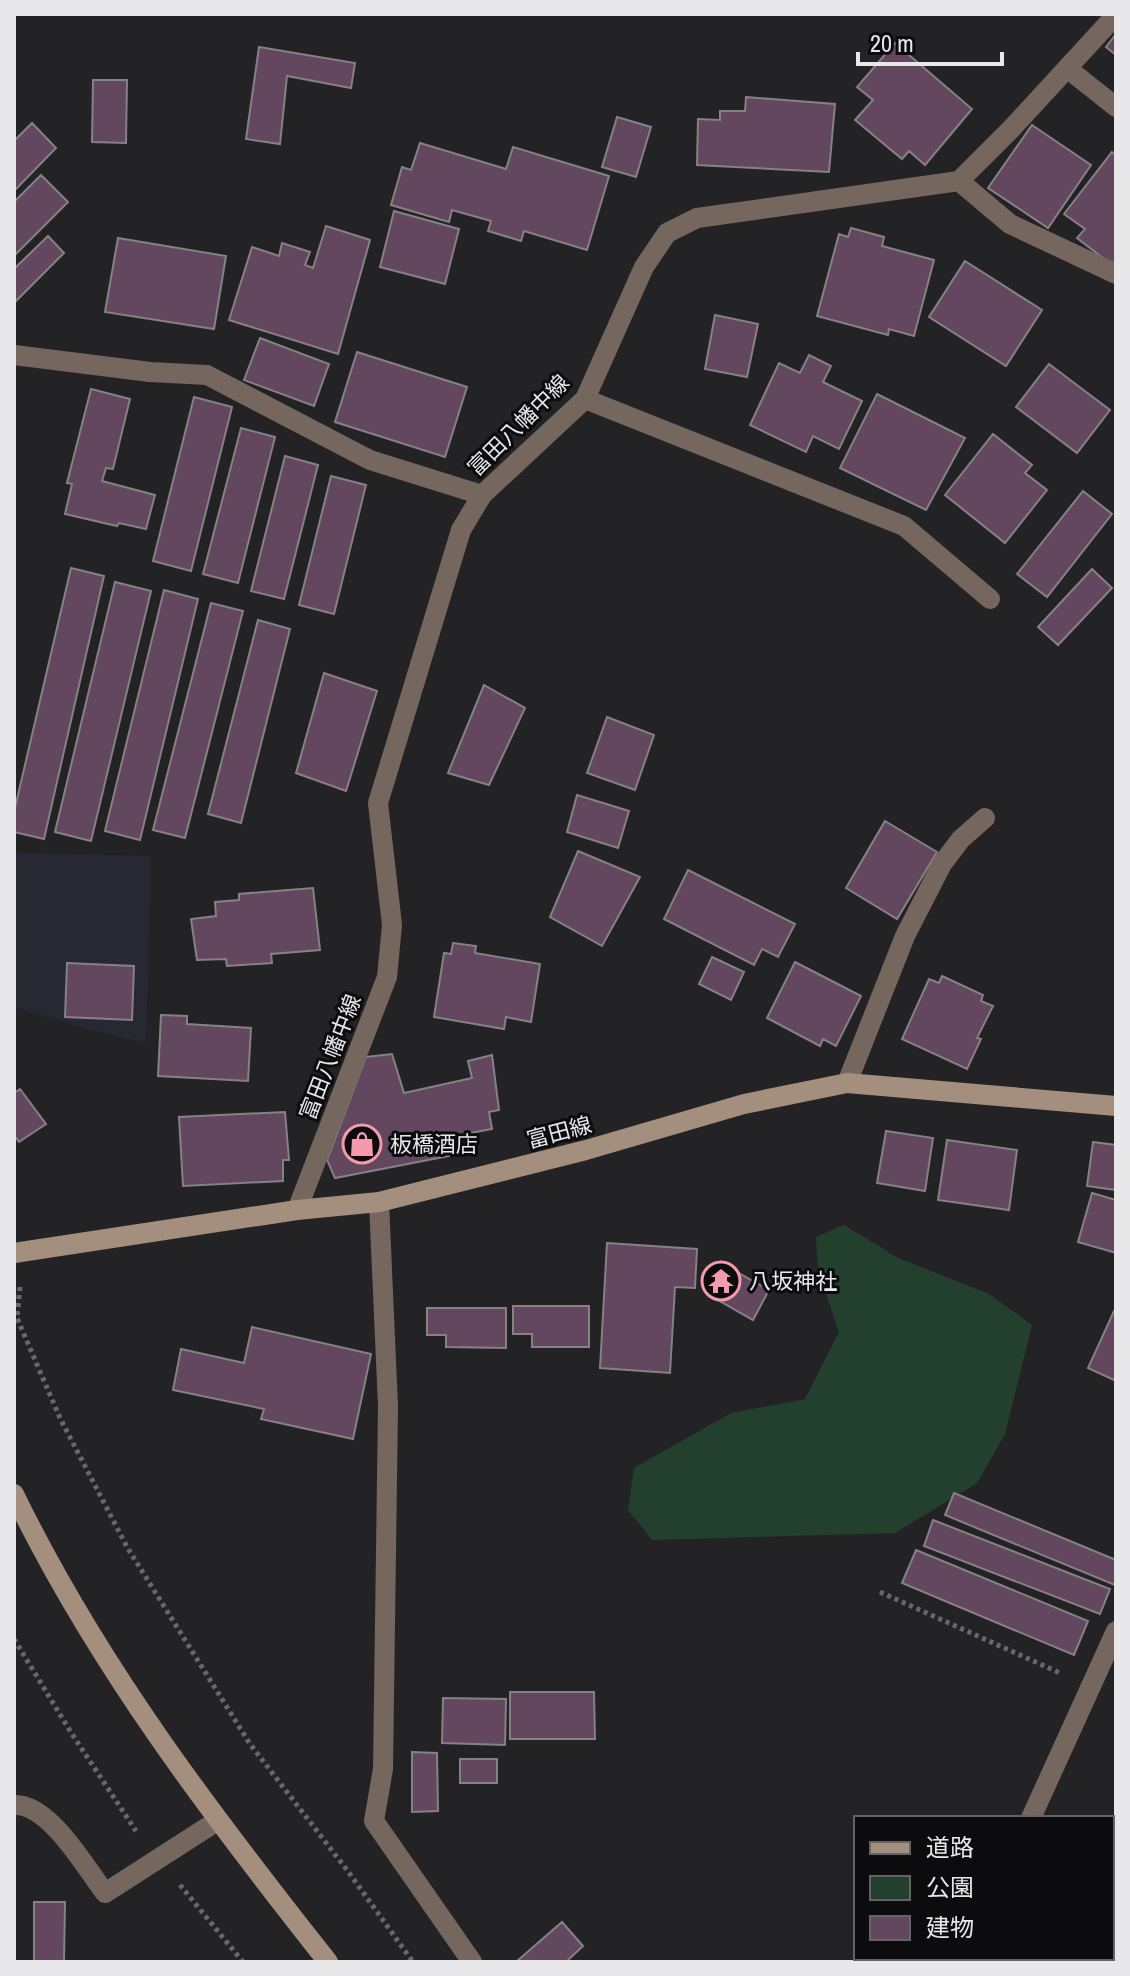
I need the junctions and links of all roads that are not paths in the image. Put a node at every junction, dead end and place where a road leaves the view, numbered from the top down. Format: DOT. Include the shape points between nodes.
graph roads {
  1 [pos="1116,15"];
  2 [pos="1068,69"];
  3 [pos="1116,107"];
  4 [pos="959,181"];
  5 [pos="1116,274"];
  6 [pos="14,355"];
  7 [pos="585,399"];
  8 [pos="482,495"];
  9 [pos="990,599"];
  10 [pos="985,818"];
  11 [pos="847,1083"];
  12 [pos="1116,1106"];
  13 [pos="379,1202"];
  14 [pos="297,1210"];
  15 [pos="14,1253"];
  16 [pos="14,1494"];
  17 [pos="1116,1631"];
  18 [pos="14,1805"];
  19 [pos="1032,1816"];
  20 [pos="217,1821"];
  21 [pos="328,1962"];
  22 [pos="472,1962"];
  1 -- 2 [label="street"];
  2 -- 3 [label="street"];
  2 -- 4 [label="street"];
  4 -- 5 [label="street" via="1010,224"];
  4 -- 7 [label="street, 富田八幡中線" via="697,218 667,233 644,267"];
  6 -- 8 [label="street" via="207,375 370,460"];
  7 -- 8 [label="street, 富田八幡中線"];
  7 -- 9 [label="street" via="904,526"];
  8 -- 14 [label="street, 富田八幡中線" via="461,530 378,803 392,925 387,977"];
  10 -- 11 [label="street" via="942,864 911,924"];
  11 -- 12 [label="street, 富田線"];
  11 -- 13 [label="street, 富田線" via="744,1104"];
  13 -- 14 [label="street, 富田線"];
  13 -- 22 [label="street" via="388,1406 383,1769 374,1821"];
  14 -- 15 [label="street, 富田線"];
  16 -- 20 [label="street" via="115,1675"];
  17 -- 19 [label="street"];
  18 -- 20 [label="street" via="23,1804 57,1828 105,1893"];
  20 -- 21 [label="street"];
}
